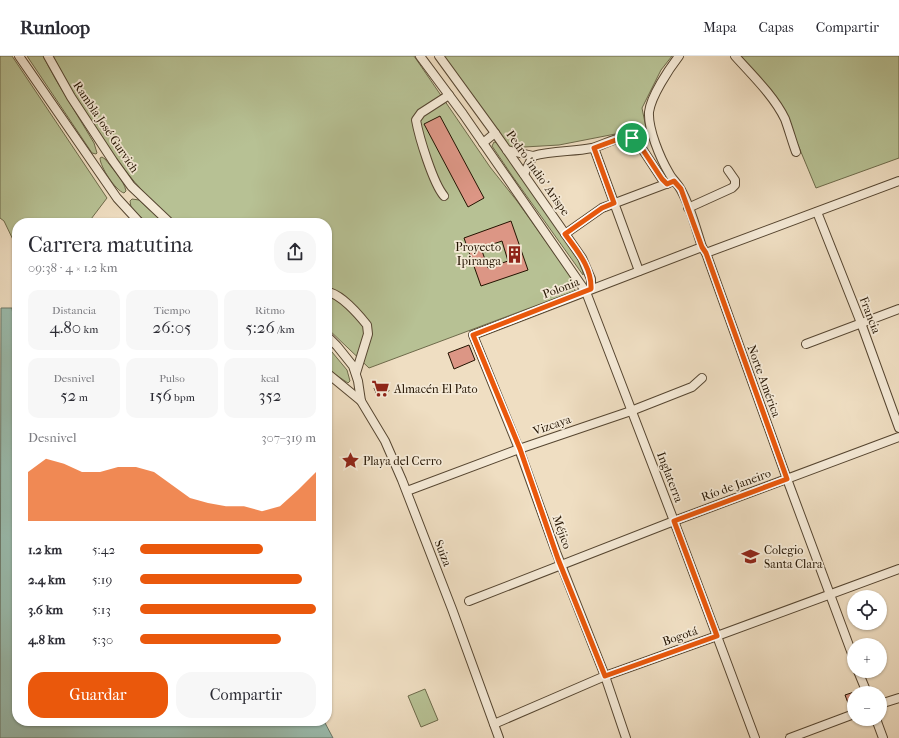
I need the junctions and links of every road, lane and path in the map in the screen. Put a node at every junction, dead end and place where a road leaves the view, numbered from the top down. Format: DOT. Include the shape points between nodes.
graph roads {
  1 [pos="20,56"];
  2 [pos="48,56"];
  3 [pos="420,56"];
  4 [pos="438,56"];
  5 [pos="679,56"];
  6 [pos="735,56"];
  7 [pos="449,95"];
  8 [pos="475,105"];
  9 [pos="463,114"];
  10 [pos="495,133"];
  11 [pos="483,143"];
  12 [pos="594,148"];
  13 [pos="507,150"];
  14 [pos="796,152"];
  15 [pos="533,156"];
  16 [pos="728,170"];
  17 [pos="524,174"];
  18 [pos="899,181"];
  19 [pos="670,183"];
  20 [pos="444,196"];
  21 [pos="614,203"];
  22 [pos="688,208"];
  23 [pos="817,212"];
  24 [pos="135,218"];
  25 [pos="165,218"];
  26 [pos="565,234"];
  27 [pos="704,250"];
  28 [pos="639,271"];
  29 [pos="588,290"];
  30 [pos="332,293"];
  31 [pos="899,309"];
  32 [pos="861,323"];
  33 [pos="473,335"];
  34 [pos="332,341"];
  35 [pos="806,344"];
  36 [pos="332,377"];
  37 [pos="357,377"];
  38 [pos="702,378"];
  39 [pos="362,401"];
  40 [pos="631,411"];
  41 [pos="899,428"];
  42 [pos="899,436"];
  43 [pos="520,449"];
  44 [pos="787,479"];
  45 [pos="407,491"];
  46 [pos="674,521"];
  47 [pos="561,565"];
  48 [pos="899,569"];
  49 [pos="830,594"];
  50 [pos="469,601"];
  51 [pos="717,636"];
  52 [pos="847,640"];
  53 [pos="605,676"];
  54 [pos="899,698"];
  55 [pos="887,702"];
  56 [pos="847,717"];
  57 [pos="494,724"];
  58 [pos="879,726"];
  59 [pos="499,738"];
  60 [pos="626,738"];
  61 [pos="755,738"];
  62 [pos="790,738"];
  63 [pos="884,738"];
  1 -- 24 [label="street" via="117,198"];
  2 -- 25 [label="street, Rambla José Gurvich" via="71,97 131,186"];
  3 -- 7 [label="street"];
  4 -- 8 [label="street, Pedro 'indio' Arispe"];
  5 -- 19 [label="street, Norte América" via="658,89 650,115 651,126"];
  6 -- 14 [label="street" via="779,110"];
  7 -- 9 [label="street"];
  7 -- 20 [label="street" via="421,113 416,120 431,169"];
  8 -- 9 [label="street"];
  8 -- 10 [label="street, Pedro 'indio' Arispe"];
  9 -- 11 [label="street"];
  10 -- 11 [label="street, Pedro 'indio' Arispe"];
  10 -- 13 [label="street, Pedro 'indio' Arispe"];
  11 -- 29 [label="street"];
  12 -- 15 [label="street" via="546,152"];
  12 -- 19 [label="street" via="624,137 632,138 637,141 662,179"];
  12 -- 21 [label="street"];
  13 -- 15 [label="street"];
  13 -- 17 [label="street, Pedro 'indio' Arispe"];
  15 -- 17 [label="street"];
  16 -- 22 [label="street" via="735,180 732,188"];
  17 -- 26 [label="street, Pedro 'indio' Arispe"];
  18 -- 23 [label="street, Polonia"];
  19 -- 21 [label="street"];
  19 -- 22 [label="street, Norte América" via="681,189"];
  21 -- 26 [label="street" via="602,208"];
  21 -- 28 [label="street"];
  22 -- 27 [label="street, Norte América"];
  23 -- 27 [label="street, Polonia"];
  23 -- 32 [label="street, Francia"];
  26 -- 29 [label="street, Pedro 'indio' Arispe" via="587,268 591,279"];
  27 -- 28 [label="street, Polonia"];
  27 -- 44 [label="street, Norte América"];
  28 -- 29 [label="street, Polonia"];
  29 -- 33 [label="street, Polonia"];
  29 -- 40 [label="street, Inglaterra"];
  30 -- 37 [label="street" via="367,325 368,334"];
  31 -- 32 [label="street"];
  32 -- 35 [label="street"];
  32 -- 41 [label="street, Francia"];
  33 -- 43 [label="street, Méjico"];
  34 -- 37 [label="street" via="348,359"];
  36 -- 39 [label="street"];
  37 -- 39 [label="street, Suiza"];
  38 -- 40 [label="street, Vizcaya" via="692,386"];
  39 -- 45 [label="street, Suiza" via="385,441"];
  40 -- 43 [label="street, Vizcaya"];
  40 -- 46 [label="street, Inglaterra"];
  42 -- 44 [label="street, Río de Janeiro"];
  43 -- 45 [label="street, Vizcaya"];
  43 -- 47 [label="street, Méjico"];
  44 -- 46 [label="street, Río de Janeiro"];
  44 -- 49 [label="street, Norte América"];
  45 -- 57 [label="street, Suiza"];
  46 -- 47 [label="street, Río de Janeiro"];
  46 -- 51 [label="street, Inglaterra"];
  47 -- 50 [label="street, Río de Janeiro"];
  47 -- 53 [label="street, Méjico"];
  48 -- 49 [label="street, Bogotá"];
  49 -- 51 [label="street, Bogotá"];
  49 -- 52 [label="street, Norte América"];
  51 -- 53 [label="street, Bogotá"];
  51 -- 61 [label="street, Inglaterra"];
  53 -- 57 [label="street, Bogotá"];
  53 -- 60 [label="street, Méjico"];
  54 -- 55 [label="street"];
  56 -- 62 [label="street"];
  57 -- 59 [label="street, Suiza"];
  58 -- 63 [label="street"];
}
